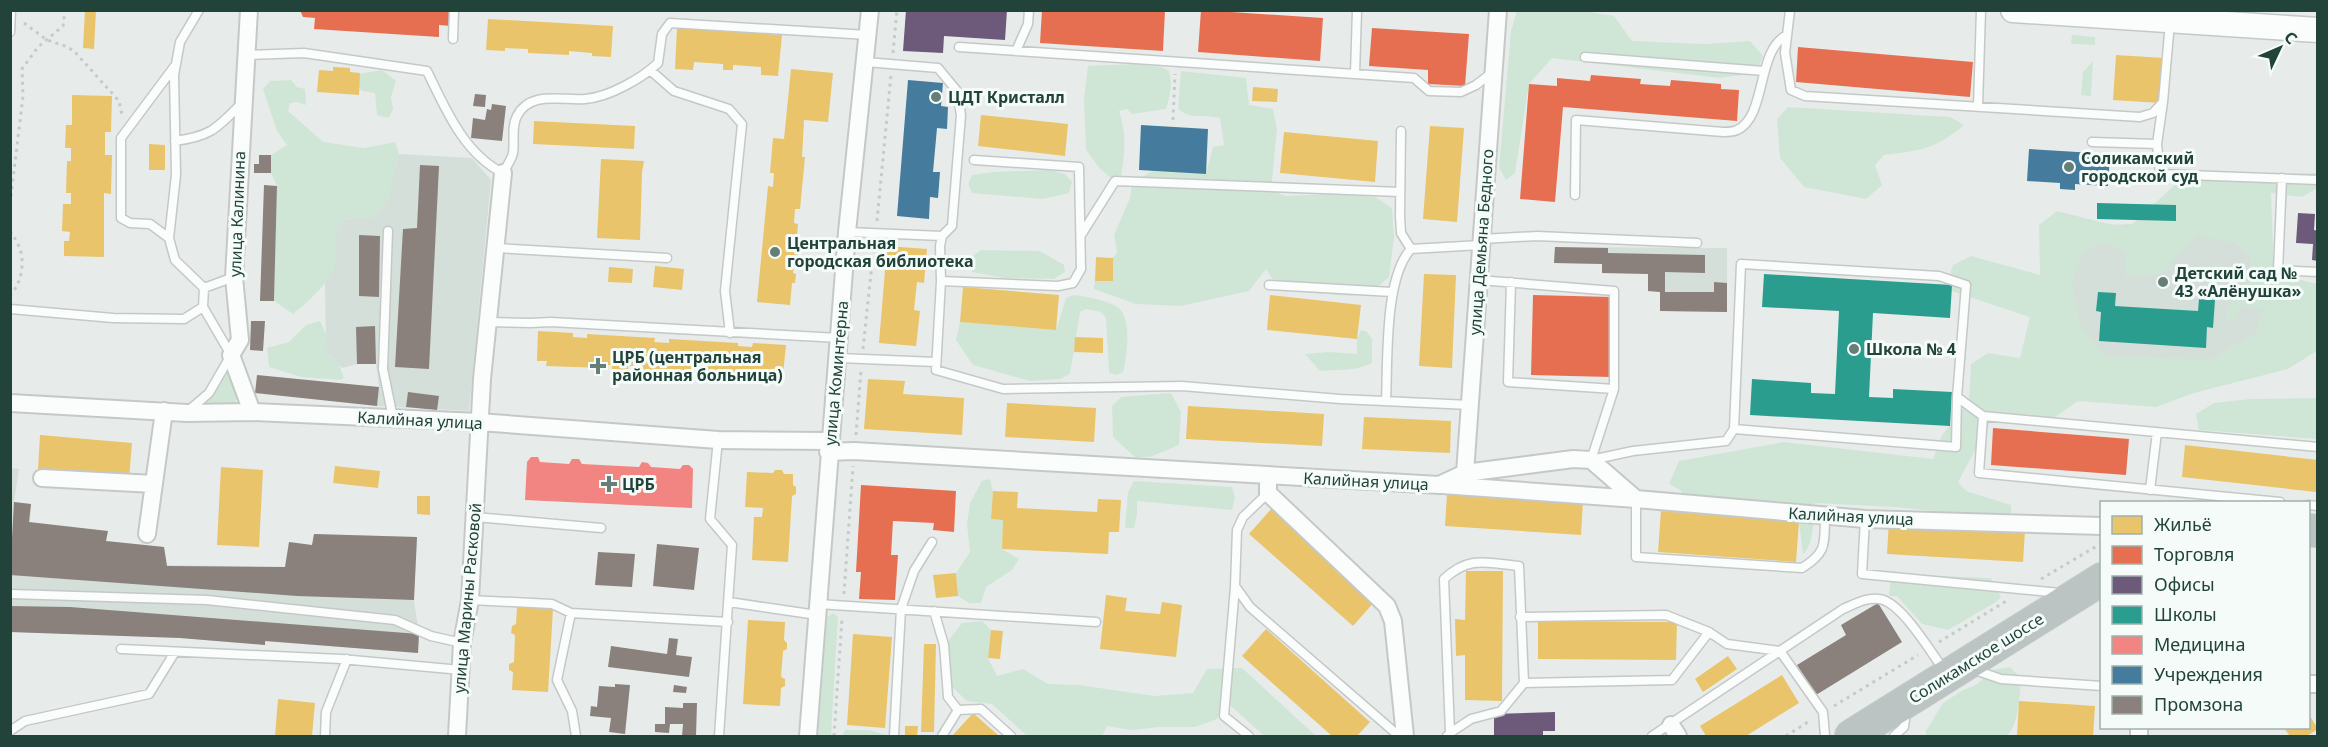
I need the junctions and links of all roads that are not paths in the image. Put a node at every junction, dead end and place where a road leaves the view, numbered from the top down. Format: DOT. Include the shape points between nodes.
graph roads {
  1 [pos="11,10"];
  2 [pos="199,10"];
  3 [pos="249,10"];
  4 [pos="454,10"];
  5 [pos="870,10"];
  6 [pos="1029,10"];
  7 [pos="1357,10"];
  8 [pos="1498,10"];
  9 [pos="1790,10"];
  10 [pos="1981,10"];
  11 [pos="2028,11"];
  12 [pos="2170,16"];
  13 [pos="2318,30"];
  14 [pos="10,32"];
  15 [pos="868,35"];
  16 [pos="1787,35"];
  17 [pos="453,39"];
  18 [pos="959,47"];
  19 [pos="1016,51"];
  20 [pos="246,55"];
  21 [pos="1585,57"];
  22 [pos="866,62"];
  23 [pos="176,64"];
  24 [pos="650,70"];
  25 [pos="1494,71"];
  26 [pos="1764,71"];
  27 [pos="1355,74"];
  28 [pos="2163,102"];
  29 [pos="242,103"];
  30 [pos="1978,106"];
  31 [pos="1401,131"];
  32 [pos="175,141"];
  33 [pos="2092,141"];
  34 [pos="2157,144"];
  35 [pos="974,160"];
  36 [pos="503,173"];
  37 [pos="2282,178"];
  38 [pos="2318,180"];
  39 [pos="1400,192"];
  40 [pos="1575,195"];
  41 [pos="388,231"];
  42 [pos="847,232"];
  43 [pos="942,236"];
  44 [pos="1080,236"];
  45 [pos="169,238"];
  46 [pos="1481,242"];
  47 [pos="1697,243"];
  48 [pos="496,248"];
  49 [pos="1411,249"];
  50 [pos="667,258"];
  51 [pos="2318,272"];
  52 [pos="234,277"];
  53 [pos="1479,280"];
  54 [pos="941,281"];
  55 [pos="1511,282"];
  56 [pos="1269,285"];
  57 [pos="204,288"];
  58 [pos="1392,292"];
  59 [pos="203,307"];
  60 [pos="10,309"];
  61 [pos="489,322"];
  62 [pos="730,333"];
  63 [pos="840,338"];
  64 [pos="231,355"];
  65 [pos="839,358"];
  66 [pos="936,362"];
  67 [pos="1614,389"];
  68 [pos="1957,398"];
  69 [pos="1386,401"];
  70 [pos="10,403"];
  71 [pos="1470,405"];
  72 [pos="164,411"];
  73 [pos="187,412"];
  74 [pos="252,412"];
  75 [pos="1983,416"];
  76 [pos="393,418"];
  77 [pos="479,422"];
  78 [pos="1734,429"];
  79 [pos="2157,432"];
  80 [pos="718,440"];
  81 [pos="829,446"];
  82 [pos="2318,447"];
  83 [pos="1591,460"];
  84 [pos="1465,473"];
  85 [pos="1268,476"];
  86 [pos="42,478"];
  87 [pos="154,484"];
  88 [pos="1439,485"];
  89 [pos="2150,490"];
  90 [pos="1268,494"];
  91 [pos="1636,499"];
  92 [pos="2269,501"];
  93 [pos="1825,516"];
  94 [pos="475,517"];
  95 [pos="1865,519"];
  96 [pos="2100,526"];
  97 [pos="601,528"];
  98 [pos="147,534"];
  99 [pos="932,542"];
  100 [pos="1235,587"];
  101 [pos="2089,587"];
  102 [pos="10,594"];
  103 [pos="470,600"];
  104 [pos="729,602"];
  105 [pos="818,609"];
  106 [pos="901,609"];
  107 [pos="934,611"];
  108 [pos="571,613"];
  109 [pos="1520,617"];
  110 [pos="728,622"];
  111 [pos="1096,622"];
  112 [pos="1709,632"];
  113 [pos="462,643"];
  114 [pos="121,649"];
  115 [pos="1780,651"];
  116 [pos="175,652"];
  117 [pos="347,659"];
  118 [pos="461,670"];
  119 [pos="1955,671"];
  120 [pos="1524,683"];
  121 [pos="2100,686"];
  122 [pos="1908,700"];
  123 [pos="958,710"];
  124 [pos="10,731"];
  125 [pos="1675,731"];
  126 [pos="1449,735"];
  127 [pos="325,736"];
  128 [pos="457,736"];
  129 [pos="576,736"];
  130 [pos="719,736"];
  131 [pos="808,736"];
  132 [pos="894,736"];
  133 [pos="942,736"];
  134 [pos="1011,736"];
  135 [pos="1249,736"];
  136 [pos="1399,736"];
  137 [pos="1405,736"];
  138 [pos="1652,736"];
  139 [pos="1825,736"];
  140 [pos="1851,736"];
  141 [pos="1894,736"];
  1 -- 14 [label="lane"];
  2 -- 23 [label="lane" via="180,42"];
  3 -- 20 [label="street, улица Калинина"];
  4 -- 17 [label="lane"];
  5 -- 15 [label="street, улица Коминтерна"];
  6 -- 19 [label="lane" via="1028,24"];
  7 -- 27 [label="lane"];
  8 -- 25 [label="street, улица Демьяна Бедного"];
  9 -- 16 [label="lane"];
  10 -- 30 [label="lane"];
  11 -- 12 [label="main road"];
  12 -- 13 [label="main road"];
  12 -- 28 [label="lane"];
  15 -- 22 [label="street, улица Коминтерна"];
  15 -- 24 [label="lane" via="670,23 662,34 658,63"];
  16 -- 26 [label="lane" via="1779,39"];
  16 -- 30 [label="lane" via="1785,53 1791,90 1805,96"];
  18 -- 19 [label="lane"];
  19 -- 27 [label="lane"];
  20 -- 29 [label="street, улица Калинина"];
  20 -- 36 [label="lane" via="303,53 427,71 454,125 492,168"];
  21 -- 26 [label="lane"];
  22 -- 42 [label="street, улица Коминтерна"];
  22 -- 43 [label="lane" via="938,68 957,91 961,116 952,226"];
  23 -- 32 [label="lane"];
  23 -- 45 [label="lane" via="121,138 121,218 130,223 150,224"];
  24 -- 36 [label="lane" via="619,88 586,99 545,98 530,103 517,115 513,154"];
  24 -- 62 [label="lane" via="674,91 729,109 742,124 725,291"];
  25 -- 27 [label="lane" via="1461,92 1429,91 1414,78"];
  25 -- 46 [label="street, улица Демьяна Бедного"];
  26 -- 40 [label="lane" via="1750,120 1738,130 1576,120"];
  28 -- 30 [label="lane" via="2153,113 2139,117"];
  28 -- 34 [label="lane"];
  29 -- 32 [label="lane" via="212,133"];
  29 -- 52 [label="street, улица Калинина"];
  31 -- 39 [label="lane"];
  32 -- 45 [label="lane" via="176,175"];
  33 -- 34 [label="lane"];
  34 -- 37 [label="lane" via="2160,174"];
  35 -- 44 [label="lane" via="1079,167"];
  36 -- 48 [label="street, улица Марины Расковой"];
  37 -- 38 [label="lane"];
  37 -- 51 [label="lane" via="2278,270"];
  39 -- 44 [label="lane" via="1115,181"];
  39 -- 49 [label="lane" via="1401,233"];
  41 -- 76 [label="lane" via="383,369"];
  42 -- 43 [label="lane"];
  42 -- 63 [label="street, улица Коминтерна"];
  43 -- 54 [label="lane"];
  44 -- 54 [label="lane" via="1081,269 1073,283 1058,286"];
  45 -- 57 [label="lane" via="175,260"];
  46 -- 47 [label="lane" via="1537,236"];
  46 -- 49 [label="lane"];
  46 -- 53 [label="street, улица Демьяна Бедного"];
  48 -- 50 [label="lane"];
  48 -- 61 [label="street, улица Марины Расковой"];
  49 -- 58 [label="lane" via="1403,257"];
  52 -- 57 [label="lane"];
  52 -- 64 [label="street, улица Калинина" via="240,340"];
  53 -- 55 [label="lane"];
  53 -- 71 [label="street, улица Демьяна Бедного"];
  54 -- 66 [label="lane"];
  55 -- 67 [label="lane" via="1614,291"];
  55 -- 67 [label="lane" via="1508,382"];
  56 -- 58 [label="lane"];
  57 -- 59 [label="lane"];
  58 -- 69 [label="lane"];
  59 -- 60 [label="lane" via="184,319 113,318"];
  59 -- 64 [label="lane"];
  61 -- 62 [label="lane" via="551,321"];
  61 -- 77 [label="street, улица Марины Расковой"];
  62 -- 63 [label="lane"];
  63 -- 65 [label="street, улица Коминтерна"];
  64 -- 73 [label="lane" via="209,393"];
  64 -- 74 [label="street"];
  65 -- 66 [label="lane"];
  65 -- 81 [label="street, улица Коминтерна"];
  66 -- 69 [label="lane" via="936,370 1003,389 1182,386"];
  67 -- 83 [label="lane"];
  68 -- 75 [label="lane"];
  68 -- 78 [label="lane" via="1956,447"];
  68 -- 78 [label="lane" via="1966,285 1939,276 1741,264"];
  69 -- 71 [label="lane"];
  70 -- 72 [label="street, Калийная улица"];
  71 -- 84 [label="street, улица Демьяна Бедного"];
  72 -- 73 [label="street, Калийная улица"];
  72 -- 87 [label="street"];
  73 -- 74 [label="street, Калийная улица"];
  74 -- 76 [label="street, Калийная улица"];
  75 -- 79 [label="lane"];
  75 -- 89 [label="lane" via="1979,473"];
  76 -- 77 [label="street, Калийная улица"];
  77 -- 80 [label="street, Калийная улица"];
  77 -- 94 [label="street, улица Марины Расковой"];
  78 -- 83 [label="lane" via="1726,441 1633,451"];
  79 -- 82 [label="lane"];
  79 -- 89 [label="lane"];
  80 -- 81 [label="street, Калийная улица"];
  80 -- 104 [label="lane" via="710,519 732,545"];
  81 -- 85 [label="street, Калийная улица" via="854,451"];
  81 -- 105 [label="street, улица Коминтерна"];
  83 -- 84 [label="street, Калийная улица"];
  83 -- 91 [label="street"];
  84 -- 88 [label="street, Калийная улица"];
  85 -- 88 [label="street, Калийная улица"];
  85 -- 90 [label="street"];
  86 -- 87 [label="street"];
  87 -- 98 [label="street"];
  88 -- 91 [label="street, Калийная улица"];
  89 -- 92 [label="lane"];
  90 -- 100 [label="lane" via="1243,517 1237,530"];
  90 -- 137 [label="street" via="1387,606 1393,621"];
  91 -- 93 [label="street, Калийная улица"];
  91 -- 93 [label="lane" via="1636,557 1802,568 1824,549"];
  93 -- 95 [label="street, Калийная улица"];
  94 -- 97 [label="lane"];
  94 -- 103 [label="street, улица Марины Расковой"];
  95 -- 96 [label="street, Калийная улица"];
  95 -- 101 [label="lane" via="1862,574 2024,590"];
  99 -- 106 [label="lane" via="914,571"];
  100 -- 135 [label="lane" via="1224,716"];
  100 -- 136 [label="lane" via="1250,607"];
  101 -- 119 [label="highway, Соликамское шоссе"];
  102 -- 113 [label="lane" via="207,600 395,620 431,636"];
  103 -- 108 [label="lane" via="552,604"];
  103 -- 113 [label="street, улица Марины Расковой"];
  104 -- 105 [label="lane"];
  104 -- 110 [label="lane"];
  105 -- 106 [label="lane" via="843,604"];
  105 -- 131 [label="street, улица Коминтерна"];
  106 -- 107 [label="lane"];
  106 -- 132 [label="lane"];
  107 -- 111 [label="lane"];
  107 -- 123 [label="lane" via="944,645 948,697"];
  108 -- 110 [label="lane"];
  108 -- 129 [label="lane" via="557,680 572,711"];
  109 -- 112 [label="lane" via="1666,615"];
  109 -- 120 [label="lane"];
  109 -- 126 [label="lane" via="1520,566 1472,562 1456,568 1444,579"];
  110 -- 130 [label="lane"];
  112 -- 115 [label="lane" via="1727,644"];
  112 -- 120 [label="lane" via="1672,680"];
  113 -- 118 [label="street, улица Марины Расковой"];
  114 -- 116 [label="lane"];
  115 -- 119 [label="lane" via="1844,609 1881,598 1898,609 1928,649"];
  115 -- 125 [label="lane"];
  115 -- 139 [label="lane" via="1823,712"];
  116 -- 117 [label="lane"];
  116 -- 124 [label="lane" via="149,694 25,721"];
  117 -- 118 [label="lane"];
  117 -- 127 [label="lane" via="326,712"];
  118 -- 128 [label="street, улица Марины Расковой"];
  119 -- 121 [label="lane" via="2001,679"];
  119 -- 122 [label="highway, Соликамское шоссе"];
  120 -- 126 [label="lane" via="1501,711 1471,719"];
  122 -- 140 [label="highway, Соликамское шоссе"];
  122 -- 141 [label="lane" via="1904,726"];
  123 -- 133 [label="lane"];
  123 -- 134 [label="lane" via="981,709"];
  125 -- 138 [label="lane"];
}
